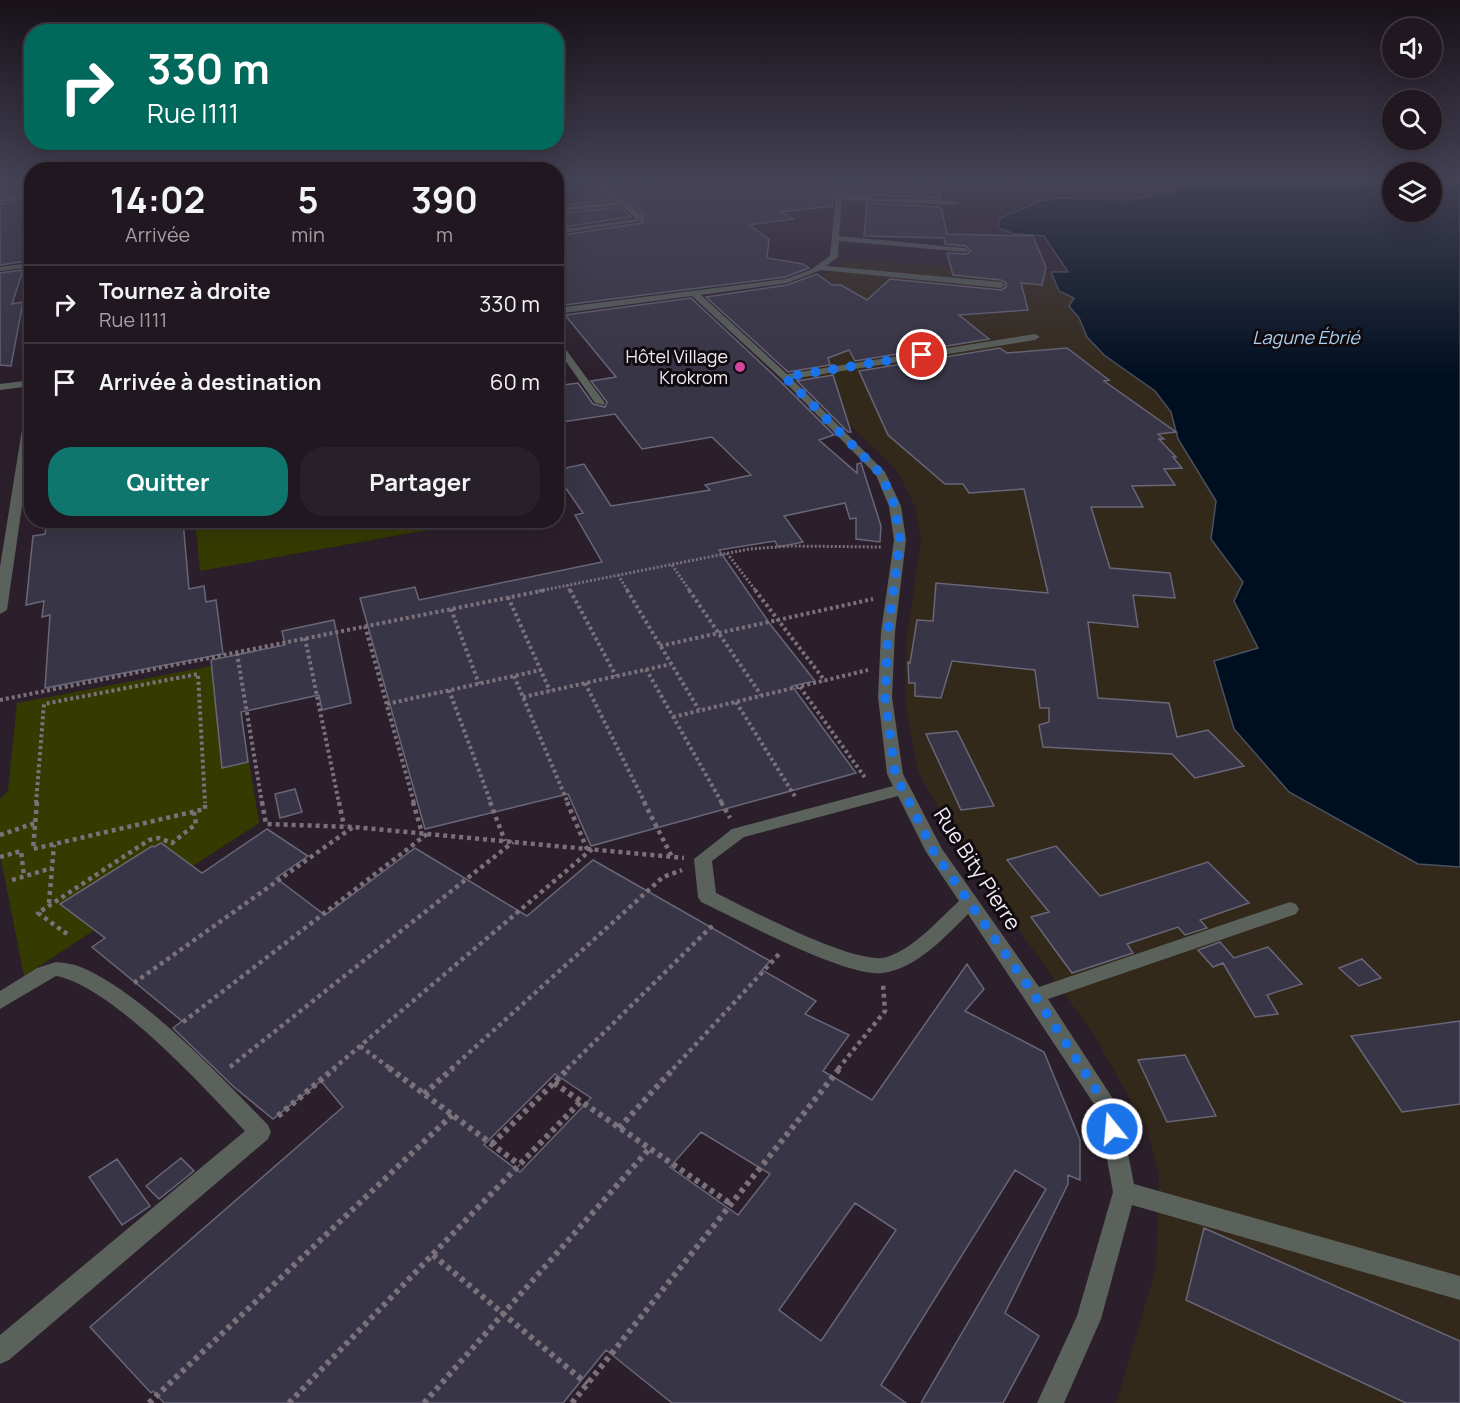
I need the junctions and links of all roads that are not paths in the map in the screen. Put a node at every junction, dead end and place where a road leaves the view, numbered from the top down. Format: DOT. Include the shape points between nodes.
graph roads {
  1 [pos="835,246"];
  2 [pos="927,246"];
  3 [pos="965,250"];
  4 [pos="24,266"];
  5 [pos="821,268"];
  6 [pos="0,269"];
  7 [pos="1001,285"];
  8 [pos="694,293"];
  9 [pos="564,310"];
  10 [pos="1035,337"];
  11 [pos="564,351"];
  12 [pos="785,377"];
  13 [pos="24,384"];
  14 [pos="0,387"];
  15 [pos="600,403"];
  16 [pos="24,451"];
  17 [pos="0,610"];
  18 [pos="902,789"];
  19 [pos="970,902"];
  20 [pos="1290,909"];
  21 [pos="1035,996"];
  22 [pos="0,1001"];
  23 [pos="1124,1192"];
  24 [pos="1460,1288"];
  25 [pos="0,1351"];
  26 [pos="1050,1403"];
  1 -- 5 [label="street" via="834,256"];
  2 -- 3 [label="street"];
  4 -- 6 [label="street"];
  5 -- 7 [label="street"];
  5 -- 8 [label="street" via="787,280"];
  8 -- 9 [label="street"];
  8 -- 12 [label="street, Rue Bity Pierre"];
  10 -- 12 [label="street"];
  11 -- 15 [label="street"];
  12 -- 18 [label="street, Rue Bity Pierre" via="881,474 895,506 899,548 886,666 886,708 895,774"];
  13 -- 14 [label="street"];
  16 -- 17 [label="street"];
  18 -- 19 [label="street, Rue Bity Pierre" via="934,852"];
  18 -- 19 [label="street" via="738,833 703,861 707,897 845,959 881,967 916,951"];
  19 -- 21 [label="street, Rue Bity Pierre"];
  20 -- 21 [label="street"];
  21 -- 23 [label="street, Rue Bity Pierre" via="1108,1108"];
  22 -- 25 [label="street" via="56,969 77,971 164,1036 260,1132"];
  23 -- 24 [label="street"];
  23 -- 26 [label="street, Rue Bity Pierre" via="1089,1319"];
}
